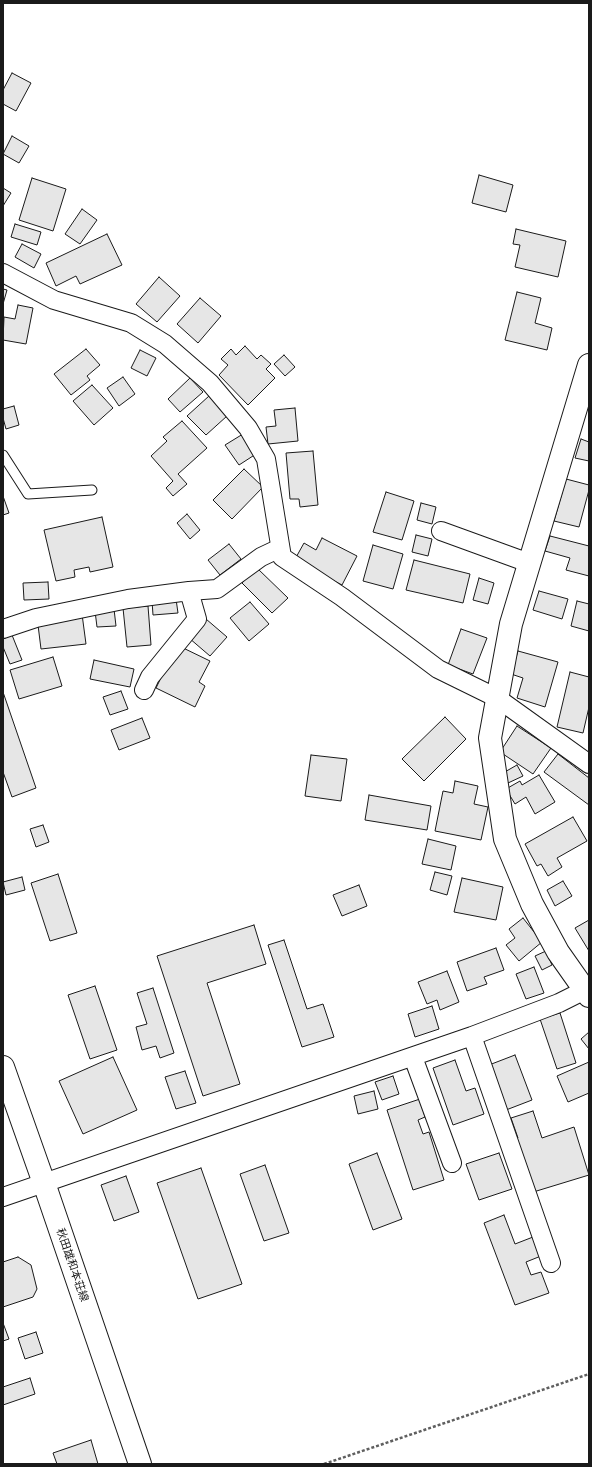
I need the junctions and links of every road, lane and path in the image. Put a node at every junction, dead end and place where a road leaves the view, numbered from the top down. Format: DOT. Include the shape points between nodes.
graph roads {
  1 [pos="3,273"];
  2 [pos="589,365"];
  3 [pos="3,455"];
  4 [pos="92,490"];
  5 [pos="441,531"];
  6 [pos="280,548"];
  7 [pos="529,563"];
  8 [pos="190,591"];
  9 [pos="3,629"];
  10 [pos="144,690"];
  11 [pos="497,698"];
  12 [pos="589,764"];
  13 [pos="587,993"];
  14 [pos="472,1036"];
  15 [pos="413,1057"];
  16 [pos="3,1067"];
  17 [pos="452,1163"];
  18 [pos="44,1182"];
  19 [pos="3,1197"];
  20 [pos="551,1263"];
  21 [pos="589,1374"];
  22 [pos="140,1464"];
  23 [pos="324,1464"];
  1 -- 6 [label="street" via="54,300 131,323 165,344 210,383 248,428 266,459"];
  2 -- 7 [label="street"];
  3 -- 4 [label="lane" via="28,494"];
  5 -- 7 [label="street"];
  6 -- 8 [label="street" via="261,557 217,589"];
  6 -- 11 [label="street" via="282,557 342,597 438,669"];
  7 -- 11 [label="street" via="511,624"];
  8 -- 9 [label="street" via="128,599 36,618"];
  8 -- 10 [label="street" via="197,619 150,677"];
  11 -- 12 [label="street"];
  11 -- 13 [label="street" via="490,738 504,838 532,904 558,952"];
  13 -- 14 [label="street"];
  14 -- 15 [label="street"];
  14 -- 20 [label="street"];
  15 -- 17 [label="street"];
  15 -- 18 [label="street"];
  16 -- 18 [label="street, 秋田雄和本荘線"];
  18 -- 19 [label="street"];
  18 -- 22 [label="street, 秋田雄和本荘線"];
  21 -- 23 [label="path"];
}
